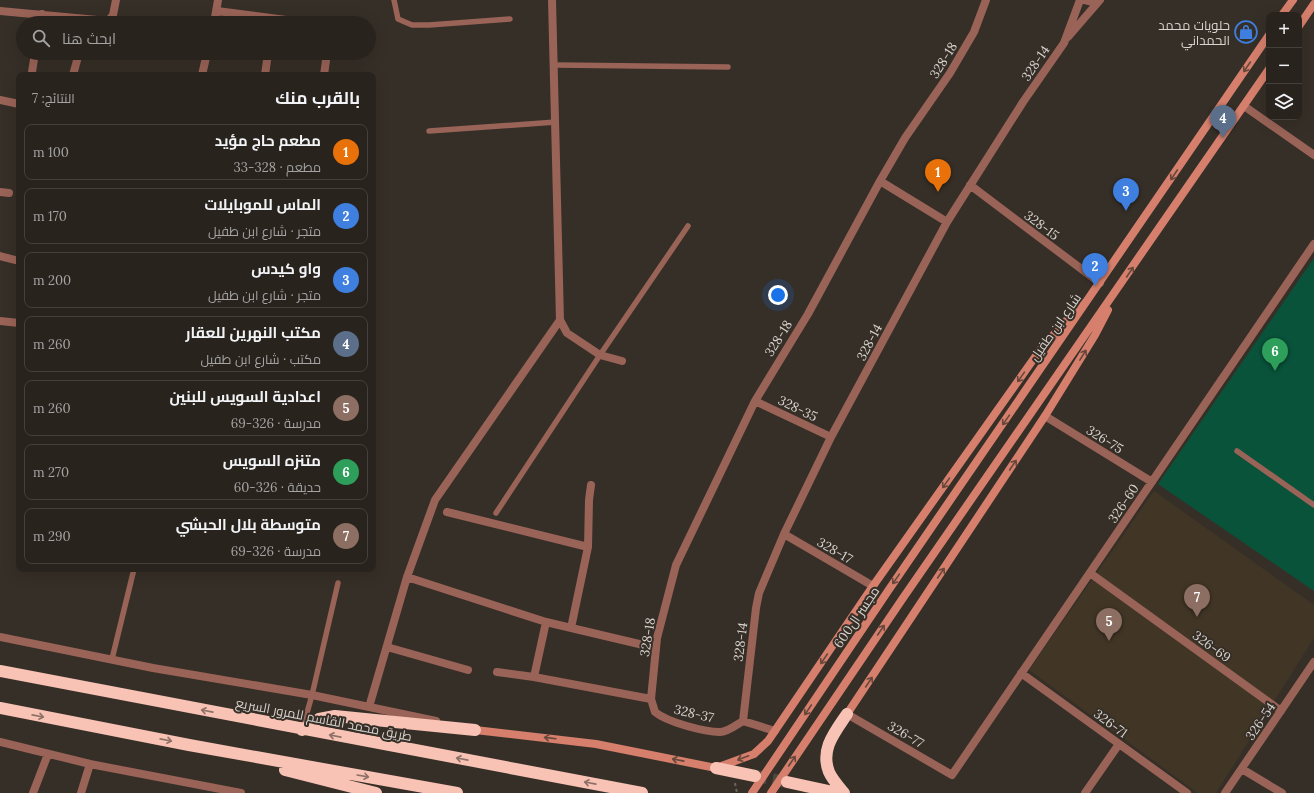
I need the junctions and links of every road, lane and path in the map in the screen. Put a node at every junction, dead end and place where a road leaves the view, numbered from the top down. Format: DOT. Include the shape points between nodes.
graph roads {
  1 [pos="116,0"];
  2 [pos="218,0"];
  3 [pos="394,0"];
  4 [pos="552,0"];
  5 [pos="986,0"];
  6 [pos="1080,0"];
  7 [pos="1085,0"];
  8 [pos="1293,0"];
  9 [pos="1098,1"];
  10 [pos="1314,4"];
  11 [pos="0,11"];
  12 [pos="217,11"];
  13 [pos="1284,12"];
  14 [pos="42,14"];
  15 [pos="55,16"];
  16 [pos="112,16"];
  17 [pos="216,16"];
  18 [pos="247,16"];
  19 [pos="510,19"];
  20 [pos="1302,22"];
  21 [pos="1266,39"];
  22 [pos="1064,43"];
  23 [pos="34,60"];
  24 [pos="77,60"];
  25 [pos="205,60"];
  26 [pos="267,60"];
  27 [pos="326,60"];
  28 [pos="555,65"];
  29 [pos="728,67"];
  30 [pos="32,72"];
  31 [pos="74,72"];
  32 [pos="203,72"];
  33 [pos="265,72"];
  34 [pos="324,72"];
  35 [pos="1266,73"];
  36 [pos="0,100"];
  37 [pos="16,103"];
  38 [pos="1244,106"];
  39 [pos="556,122"];
  40 [pos="429,132"];
  41 [pos="1314,155"];
  42 [pos="880,181"];
  43 [pos="970,185"];
  44 [pos="0,192"];
  45 [pos="9,194"];
  46 [pos="947,222"];
  47 [pos="688,226"];
  48 [pos="1314,244"];
  49 [pos="0,256"];
  50 [pos="16,260"];
  51 [pos="1100,283"];
  52 [pos="1116,292"];
  53 [pos="560,320"];
  54 [pos="0,321"];
  55 [pos="16,323"];
  56 [pos="600,355"];
  57 [pos="622,361"];
  58 [pos="755,401"];
  59 [pos="1045,416"];
  60 [pos="831,437"];
  61 [pos="1237,451"];
  62 [pos="982,455"];
  63 [pos="1152,482"];
  64 [pos="591,485"];
  65 [pos="1314,505"];
  66 [pos="447,512"];
  67 [pos="496,513"];
  68 [pos="784,534"];
  69 [pos="588,547"];
  70 [pos="133,572"];
  71 [pos="1090,573"];
  72 [pos="407,577"];
  73 [pos="338,582"];
  74 [pos="873,586"];
  75 [pos="546,622"];
  76 [pos="571,628"];
  77 [pos="0,637"];
  78 [pos="387,647"];
  79 [pos="656,648"];
  80 [pos="112,659"];
  81 [pos="1314,662"];
  82 [pos="468,670"];
  83 [pos="0,671"];
  84 [pos="497,672"];
  85 [pos="1021,673"];
  86 [pos="534,677"];
  87 [pos="312,695"];
  88 [pos="651,699"];
  89 [pos="369,706"];
  90 [pos="0,708"];
  91 [pos="1281,711"];
  92 [pos="655,712"];
  93 [pos="847,714"];
  94 [pos="743,721"];
  95 [pos="302,730"];
  96 [pos="475,730"];
  97 [pos="774,731"];
  98 [pos="0,742"];
  99 [pos="1119,744"];
  100 [pos="189,745"];
  101 [pos="48,754"];
  102 [pos="90,764"];
  103 [pos="716,768"];
  104 [pos="1242,768"];
  105 [pos="952,775"];
  106 [pos="755,776"];
  107 [pos="787,782"];
  108 [pos="33,793"];
  109 [pos="81,793"];
  110 [pos="242,793"];
  111 [pos="376,793"];
  112 [pos="457,793"];
  113 [pos="642,793"];
  114 [pos="752,793"];
  115 [pos="771,793"];
  116 [pos="838,793"];
  117 [pos="844,793"];
  118 [pos="1085,793"];
  119 [pos="1187,793"];
  120 [pos="1225,793"];
  121 [pos="1282,793"];
  1 -- 16 [label="street"];
  2 -- 12 [label="street"];
  3 -- 19 [label="lane" via="398,19 412,24"];
  4 -- 28 [label="street"];
  5 -- 42 [label="street, 328-18" via="974,32 950,73 905,138"];
  6 -- 22 [label="street, 328-14"];
  7 -- 9 [label="street"];
  8 -- 13 [label="street"];
  9 -- 22 [label="street"];
  10 -- 20 [label="street"];
  11 -- 14 [label="street"];
  12 -- 17 [label="street"];
  12 -- 18 [label="street"];
  14 -- 15 [label="street"];
  21 -- 51 [label="street, شارع ابن طفيل, one-way"];
  22 -- 43 [label="street, 328-14"];
  23 -- 30 [label="street"];
  24 -- 31 [label="street"];
  25 -- 32 [label="street"];
  26 -- 33 [label="street"];
  27 -- 34 [label="street"];
  28 -- 29 [label="lane"];
  28 -- 39 [label="street"];
  35 -- 38 [label="street"];
  36 -- 37 [label="street"];
  38 -- 41 [label="street"];
  52 -- 38 [label="street, one-way"];
  39 -- 40 [label="lane"];
  39 -- 53 [label="street"];
  42 -- 46 [label="street"];
  42 -- 58 [label="street, 328-18" via="808,314"];
  43 -- 46 [label="street, 328-14"];
  43 -- 51 [label="street, 328-15"];
  44 -- 45 [label="street"];
  46 -- 60 [label="street, 328-14"];
  47 -- 56 [label="lane"];
  48 -- 63 [label="street, 326-60"];
  49 -- 50 [label="street"];
  51 -- 62 [label="street, شارع ابن طفيل, one-way"];
  51 -- 74 [label="street, one-way" via="1040,350"];
  59 -- 52 [label="street, one-way" via="1101,326"];
  115 -- 52 [label="street, one-way"];
  53 -- 56 [label="street" via="567,334"];
  53 -- 72 [label="street" via="435,500"];
  54 -- 55 [label="street"];
  56 -- 57 [label="street"];
  56 -- 67 [label="lane"];
  58 -- 60 [label="street, 328-35"];
  58 -- 79 [label="street, 328-18" via="676,565"];
  59 -- 63 [label="street, 326-75"];
  93 -- 59 [label="street, one-way"];
  60 -- 68 [label="street, 328-14"];
  61 -- 65 [label="lane"];
  62 -- 114 [label="street, مجسر ال600, one-way"];
  63 -- 71 [label="street, 326-60"];
  64 -- 69 [label="street"];
  66 -- 69 [label="street"];
  68 -- 74 [label="street, 328-17"];
  68 -- 94 [label="street, 328-14" via="759,593"];
  69 -- 76 [label="street"];
  70 -- 80 [label="lane"];
  71 -- 85 [label="street, 326-60"];
  71 -- 91 [label="street, 326-69"];
  72 -- 75 [label="street"];
  72 -- 78 [label="street"];
  73 -- 87 [label="lane"];
  74 -- 97 [label="street, one-way"];
  75 -- 76 [label="street"];
  75 -- 86 [label="street"];
  76 -- 79 [label="street"];
  77 -- 80 [label="street"];
  78 -- 82 [label="street"];
  78 -- 89 [label="street"];
  79 -- 88 [label="street, 328-18"];
  80 -- 87 [label="street" via="161,670"];
  81 -- 91 [label="street, 326-54"];
  95 -- 83 [label="highway, طريق محمد القاسم للمرور السريع, one-way"];
  84 -- 86 [label="street"];
  85 -- 99 [label="street, 326-71"];
  85 -- 105 [label="street, 326-60"];
  86 -- 88 [label="street"];
  87 -- 89 [label="street"];
  87 -- 95 [label="lane"];
  88 -- 92 [label="street, 328-18"];
  89 -- 96 [label="street"];
  90 -- 100 [label="highway, one-way"];
  91 -- 104 [label="street, 326-54"];
  92 -- 94 [label="street, 328-37" via="673,722 721,732"];
  93 -- 105 [label="street, 326-77"];
  93 -- 117 [label="highway" via="826,750 829,772"];
  94 -- 97 [label="street"];
  95 -- 96 [label="highway" via="319,719 335,716"];
  113 -- 95 [label="highway, طريق محمد القاسم للمرور السريع, one-way"];
  103 -- 96 [label="street, one-way" via="596,744"];
  97 -- 103 [label="street, one-way" via="768,741 754,754"];
  98 -- 101 [label="street"];
  99 -- 118 [label="street"];
  99 -- 119 [label="street, 326-71"];
  100 -- 111 [label="highway"];
  100 -- 112 [label="highway, one-way"];
  101 -- 102 [label="street"];
  101 -- 108 [label="street"];
  102 -- 109 [label="street"];
  102 -- 110 [label="street"];
  103 -- 106 [label="highway"];
  104 -- 120 [label="street, 326-54"];
  104 -- 121 [label="street"];
  107 -- 116 [label="highway"];
}
